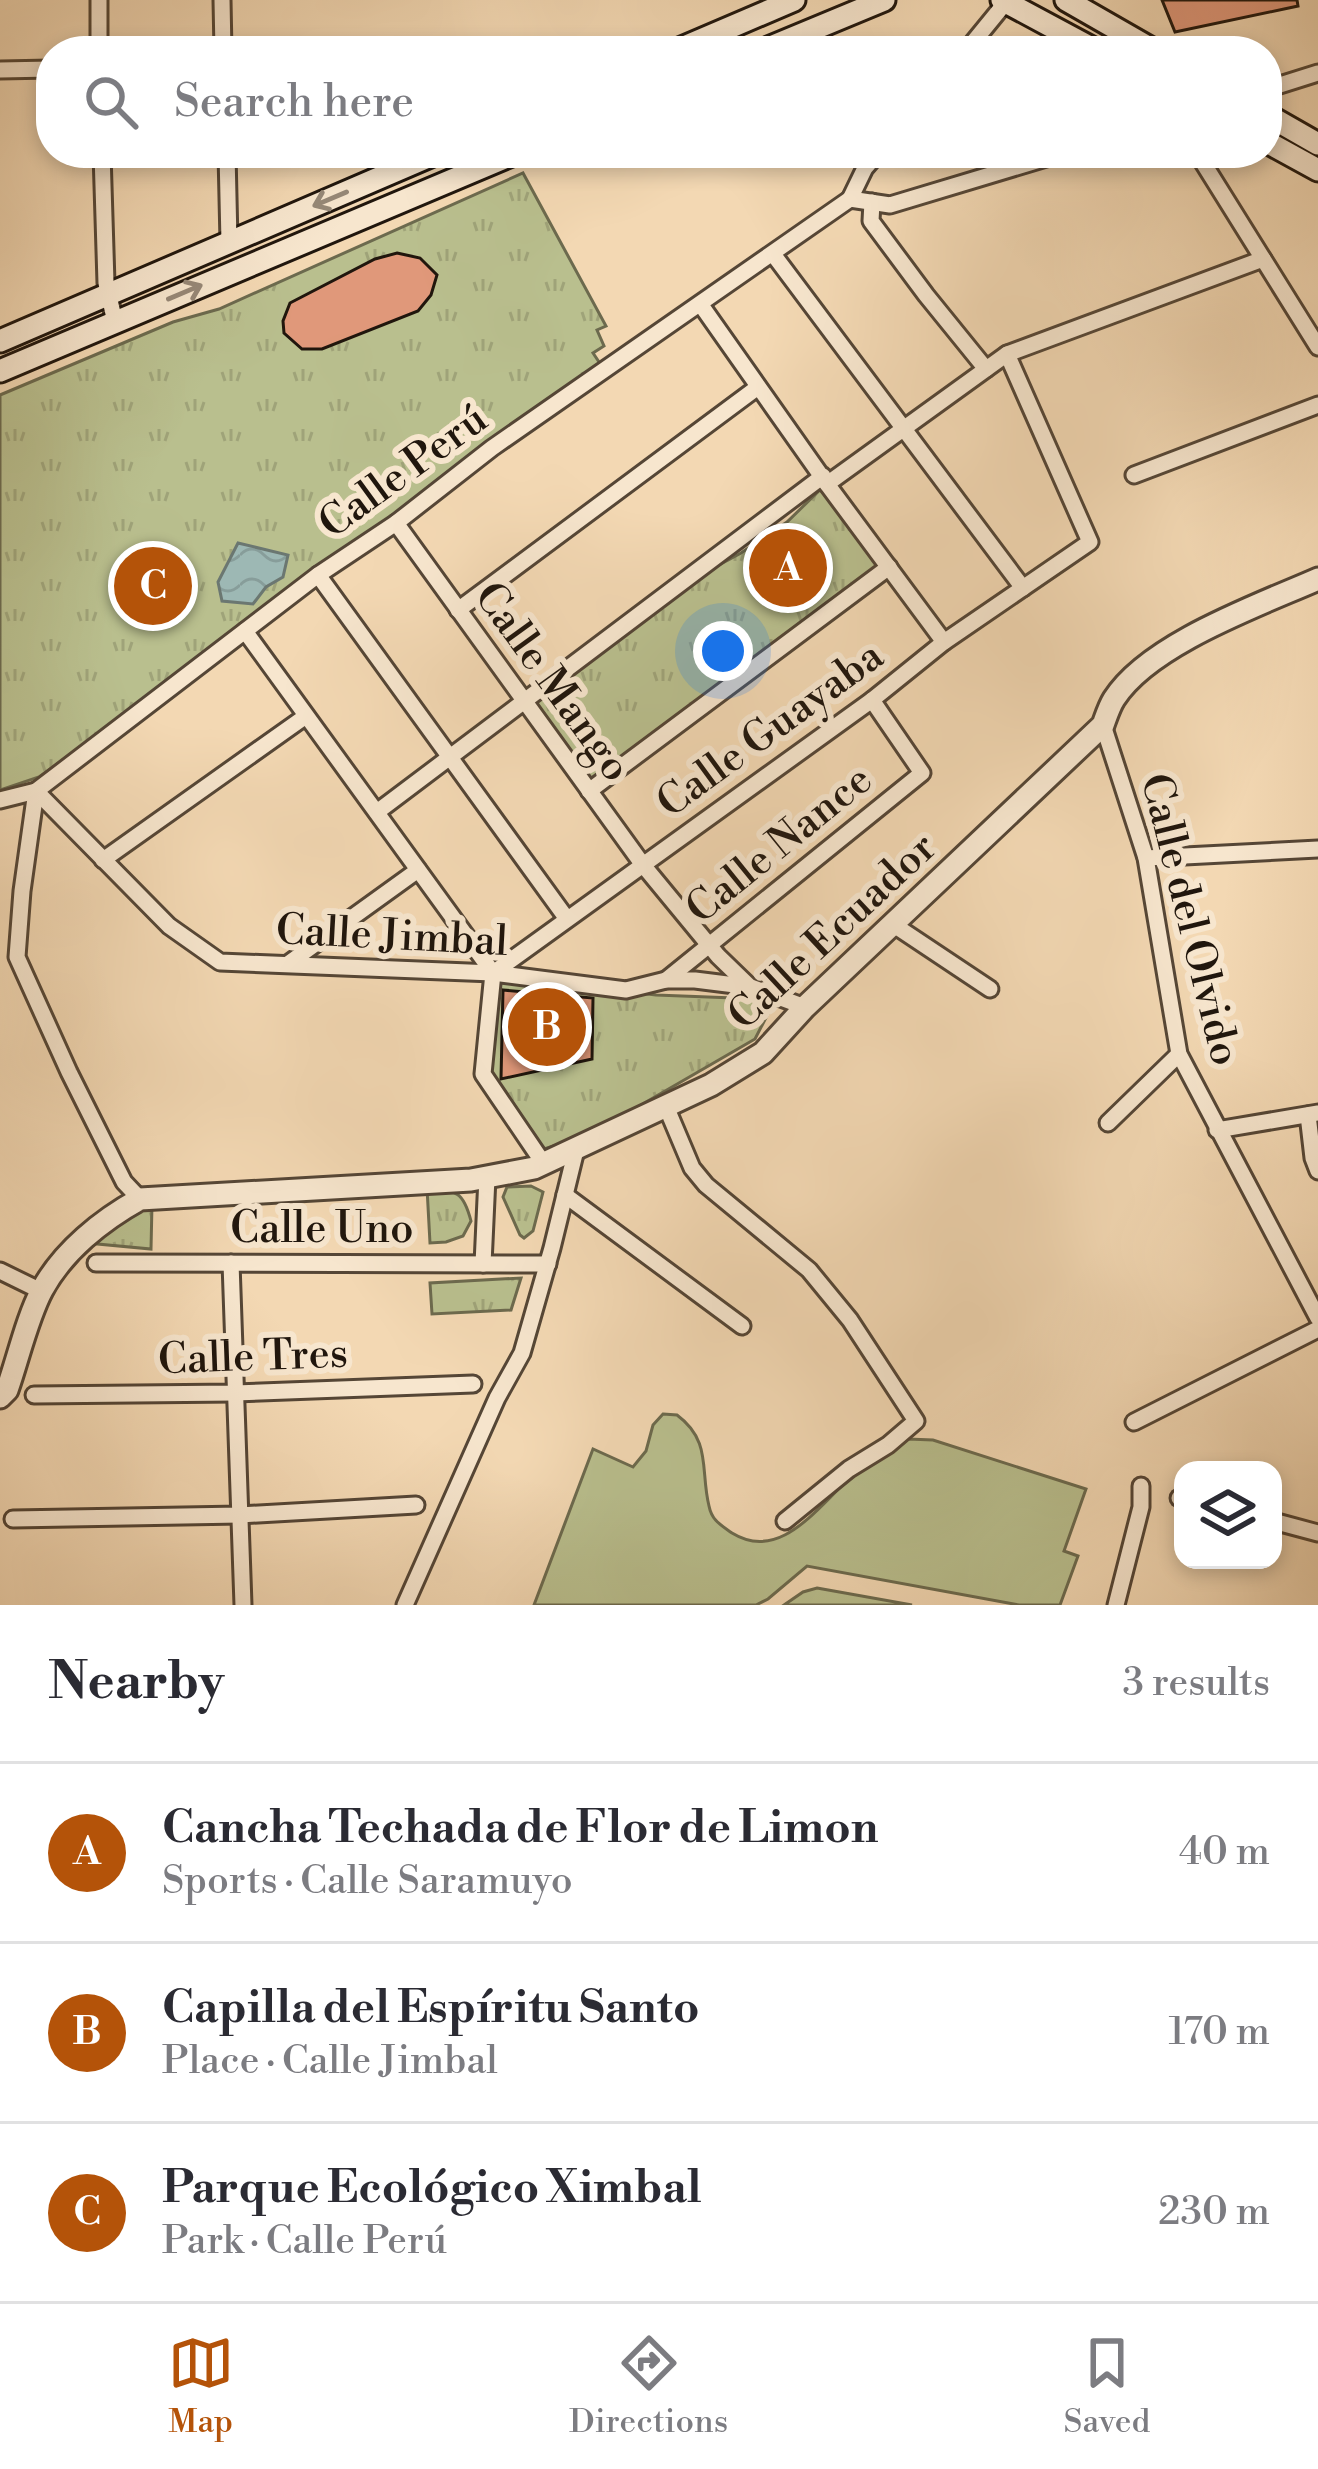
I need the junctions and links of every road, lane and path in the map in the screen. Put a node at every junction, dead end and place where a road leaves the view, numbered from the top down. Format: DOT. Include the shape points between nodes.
graph roads {
  1 [pos="99,0"];
  2 [pos="222,0"];
  3 [pos="794,0"];
  4 [pos="884,0"];
  5 [pos="1066,0"];
  6 [pos="1004,1"];
  7 [pos="99,36"];
  8 [pos="223,36"];
  9 [pos="710,36"];
  10 [pos="797,36"];
  11 [pos="977,36"];
  12 [pos="1069,36"];
  13 [pos="1129,36"];
  14 [pos="36,69"];
  15 [pos="0,70"];
  16 [pos="1318,73"];
  17 [pos="1282,84"];
  18 [pos="1282,124"];
  19 [pos="1318,144"];
  20 [pos="1282,150"];
  21 [pos="102,168"];
  22 [pos="227,168"];
  23 [pos="402,168"];
  24 [pos="480,168"];
  25 [pos="865,168"];
  26 [pos="1013,168"];
  27 [pos="1206,168"];
  28 [pos="1318,170"];
  29 [pos="850,199"];
  30 [pos="872,202"];
  31 [pos="257,230"];
  32 [pos="229,242"];
  33 [pos="773,254"];
  34 [pos="269,255"];
  35 [pos="1263,259"];
  36 [pos="109,293"];
  37 [pos="701,305"];
  38 [pos="116,322"];
  39 [pos="0,341"];
  40 [pos="1318,347"];
  41 [pos="1007,354"];
  42 [pos="986,369"];
  43 [pos="0,371"];
  44 [pos="758,387"];
  45 [pos="1318,404"];
  46 [pos="905,427"];
  47 [pos="1134,476"];
  48 [pos="825,480"];
  49 [pos="396,523"];
  50 [pos="889,567"];
  51 [pos="318,575"];
  52 [pos="1318,579"];
  53 [pos="1023,588"];
  54 [pos="458,610"];
  55 [pos="244,631"];
  56 [pos="944,643"];
  57 [pos="872,700"];
  58 [pos="525,702"];
  59 [pos="306,716"];
  60 [pos="1103,725"];
  61 [pos="451,757"];
  62 [pos="36,790"];
  63 [pos="589,790"];
  64 [pos="0,800"];
  65 [pos="377,812"];
  66 [pos="1318,849"];
  67 [pos="1146,858"];
  68 [pos="103,860"];
  69 [pos="643,865"];
  70 [pos="418,869"];
  71 [pos="567,919"];
  72 [pos="894,925"];
  73 [pos="710,945"];
  74 [pos="288,964"];
  75 [pos="493,973"];
  76 [pos="666,980"];
  77 [pos="751,987"];
  78 [pos="990,989"];
  79 [pos="806,1007"];
  80 [pos="1180,1054"];
  81 [pos="665,1104"];
  82 [pos="1313,1114"];
  83 [pos="1108,1123"];
  84 [pos="1217,1130"];
  85 [pos="576,1150"];
  86 [pos="544,1164"];
  87 [pos="1318,1171"];
  88 [pos="487,1177"];
  89 [pos="565,1195"];
  90 [pos="140,1199"];
  91 [pos="96,1263"];
  92 [pos="231,1263"];
  93 [pos="483,1264"];
  94 [pos="548,1264"];
  95 [pos="0,1271"];
  96 [pos="41,1291"];
  97 [pos="1318,1318"];
  98 [pos="742,1326"];
  99 [pos="1318,1329"];
  100 [pos="473,1384"];
  101 [pos="235,1394"];
  102 [pos="34,1395"];
  103 [pos="0,1397"];
  104 [pos="1134,1422"];
  105 [pos="1141,1486"];
  106 [pos="416,1505"];
  107 [pos="239,1515"];
  108 [pos="13,1519"];
  109 [pos="784,1522"];
  110 [pos="1282,1523"];
  111 [pos="1318,1533"];
  112 [pos="243,1605"];
  113 [pos="405,1605"];
  114 [pos="1116,1605"];
  1 -- 7 [label="street"];
  2 -- 8 [label="street"];
  3 -- 9 [label="street"];
  4 -- 10 [label="street"];
  5 -- 13 [label="street"];
  6 -- 11 [label="street"];
  6 -- 12 [label="street"];
  14 -- 15 [label="street"];
  16 -- 17 [label="street"];
  18 -- 19 [label="street"];
  20 -- 28 [label="street"];
  21 -- 36 [label="street"];
  22 -- 32 [label="street"];
  23 -- 31 [label="street, one-way"];
  24 -- 34 [label="street"];
  25 -- 29 [label="street, Calle Perú"];
  26 -- 30 [label="street" via="890,205"];
  27 -- 35 [label="street"];
  29 -- 30 [label="street"];
  29 -- 33 [label="street, Calle Perú"];
  30 -- 42 [label="street" via="872,220"];
  31 -- 32 [label="street"];
  31 -- 34 [label="street"];
  32 -- 36 [label="street"];
  33 -- 37 [label="street, Calle Perú"];
  33 -- 46 [label="street"];
  38 -- 34 [label="street, one-way"];
  35 -- 40 [label="street"];
  35 -- 41 [label="street"];
  36 -- 38 [label="street"];
  36 -- 39 [label="street"];
  37 -- 44 [label="street"];
  37 -- 49 [label="street, Calle Perú"];
  38 -- 43 [label="street"];
  41 -- 42 [label="street"];
  41 -- 53 [label="street, Calle Guayaba" via="1090,542"];
  42 -- 46 [label="street"];
  44 -- 48 [label="street"];
  44 -- 54 [label="street"];
  45 -- 47 [label="street"];
  46 -- 48 [label="street"];
  46 -- 53 [label="street"];
  48 -- 50 [label="street"];
  48 -- 58 [label="street"];
  49 -- 51 [label="street, Calle Perú"];
  49 -- 54 [label="street, Calle Mango"];
  50 -- 56 [label="street"];
  50 -- 63 [label="street"];
  51 -- 55 [label="street, Calle Perú"];
  51 -- 61 [label="street"];
  52 -- 60 [label="street, Calle Ecuador" via="1152,661 1115,697"];
  53 -- 56 [label="street, Calle Guayaba"];
  54 -- 58 [label="street, Calle Mango"];
  55 -- 59 [label="street"];
  55 -- 62 [label="street, Calle Perú"];
  56 -- 57 [label="street, Calle Guayaba"];
  57 -- 69 [label="street, Calle Guayaba"];
  57 -- 73 [label="street, Calle Nance" via="922,772"];
  58 -- 61 [label="street"];
  58 -- 63 [label="street, Calle Mango"];
  59 -- 65 [label="street"];
  59 -- 68 [label="street"];
  60 -- 67 [label="street, Calle del Olvido"];
  60 -- 72 [label="street, Calle Ecuador"];
  61 -- 65 [label="street"];
  61 -- 71 [label="street"];
  62 -- 64 [label="street, Calle Perú"];
  62 -- 68 [label="street, Calle Jimbal"];
  62 -- 90 [label="street" via="17,957 124,1182"];
  63 -- 69 [label="street, Calle Mango"];
  65 -- 70 [label="street"];
  66 -- 67 [label="street"];
  67 -- 80 [label="street, Calle del Olvido"];
  68 -- 74 [label="street, Calle Jimbal" via="169,926 220,962"];
  69 -- 71 [label="street, Calle Guayaba"];
  69 -- 73 [label="street, Calle Mango"];
  70 -- 74 [label="street"];
  70 -- 75 [label="street"];
  71 -- 75 [label="street, Calle Guayaba"];
  72 -- 78 [label="street"];
  72 -- 79 [label="street, Calle Ecuador"];
  73 -- 76 [label="street, Calle Nance"];
  73 -- 77 [label="street, Calle Mango"];
  74 -- 75 [label="street, Calle Jimbal"];
  75 -- 76 [label="street, Calle Jimbal" via="626,990"];
  75 -- 86 [label="street" via="483,1074"];
  76 -- 77 [label="street, Calle Jimbal"];
  77 -- 79 [label="street, Calle Jimbal"];
  79 -- 81 [label="street, Calle Ecuador" via="763,1053"];
  80 -- 83 [label="street"];
  80 -- 84 [label="street, Calle del Olvido"];
  81 -- 85 [label="street, Calle Ecuador"];
  81 -- 109 [label="street" via="706,1186 809,1270 916,1421"];
  82 -- 84 [label="street"];
  82 -- 87 [label="street"];
  84 -- 97 [label="street, Calle del Olvido"];
  85 -- 86 [label="street, Calle Ecuador"];
  85 -- 89 [label="street"];
  86 -- 88 [label="street, Calle Ecuador"];
  88 -- 90 [label="street, Calle Ecuador"];
  88 -- 93 [label="street"];
  89 -- 94 [label="street"];
  89 -- 98 [label="street"];
  90 -- 96 [label="street" via="108,1216"];
  91 -- 92 [label="street, Calle Uno"];
  92 -- 93 [label="street, Calle Uno"];
  92 -- 101 [label="street"];
  93 -- 94 [label="street, Calle Uno"];
  94 -- 113 [label="street" via="522,1353"];
  95 -- 96 [label="street"];
  96 -- 103 [label="street"];
  99 -- 104 [label="street"];
  100 -- 101 [label="street, Calle Tres"];
  101 -- 102 [label="street, Calle Tres"];
  101 -- 107 [label="street"];
  105 -- 114 [label="street"];
  106 -- 107 [label="street"];
  107 -- 108 [label="street"];
  107 -- 112 [label="street"];
  110 -- 111 [label="street"];
}
